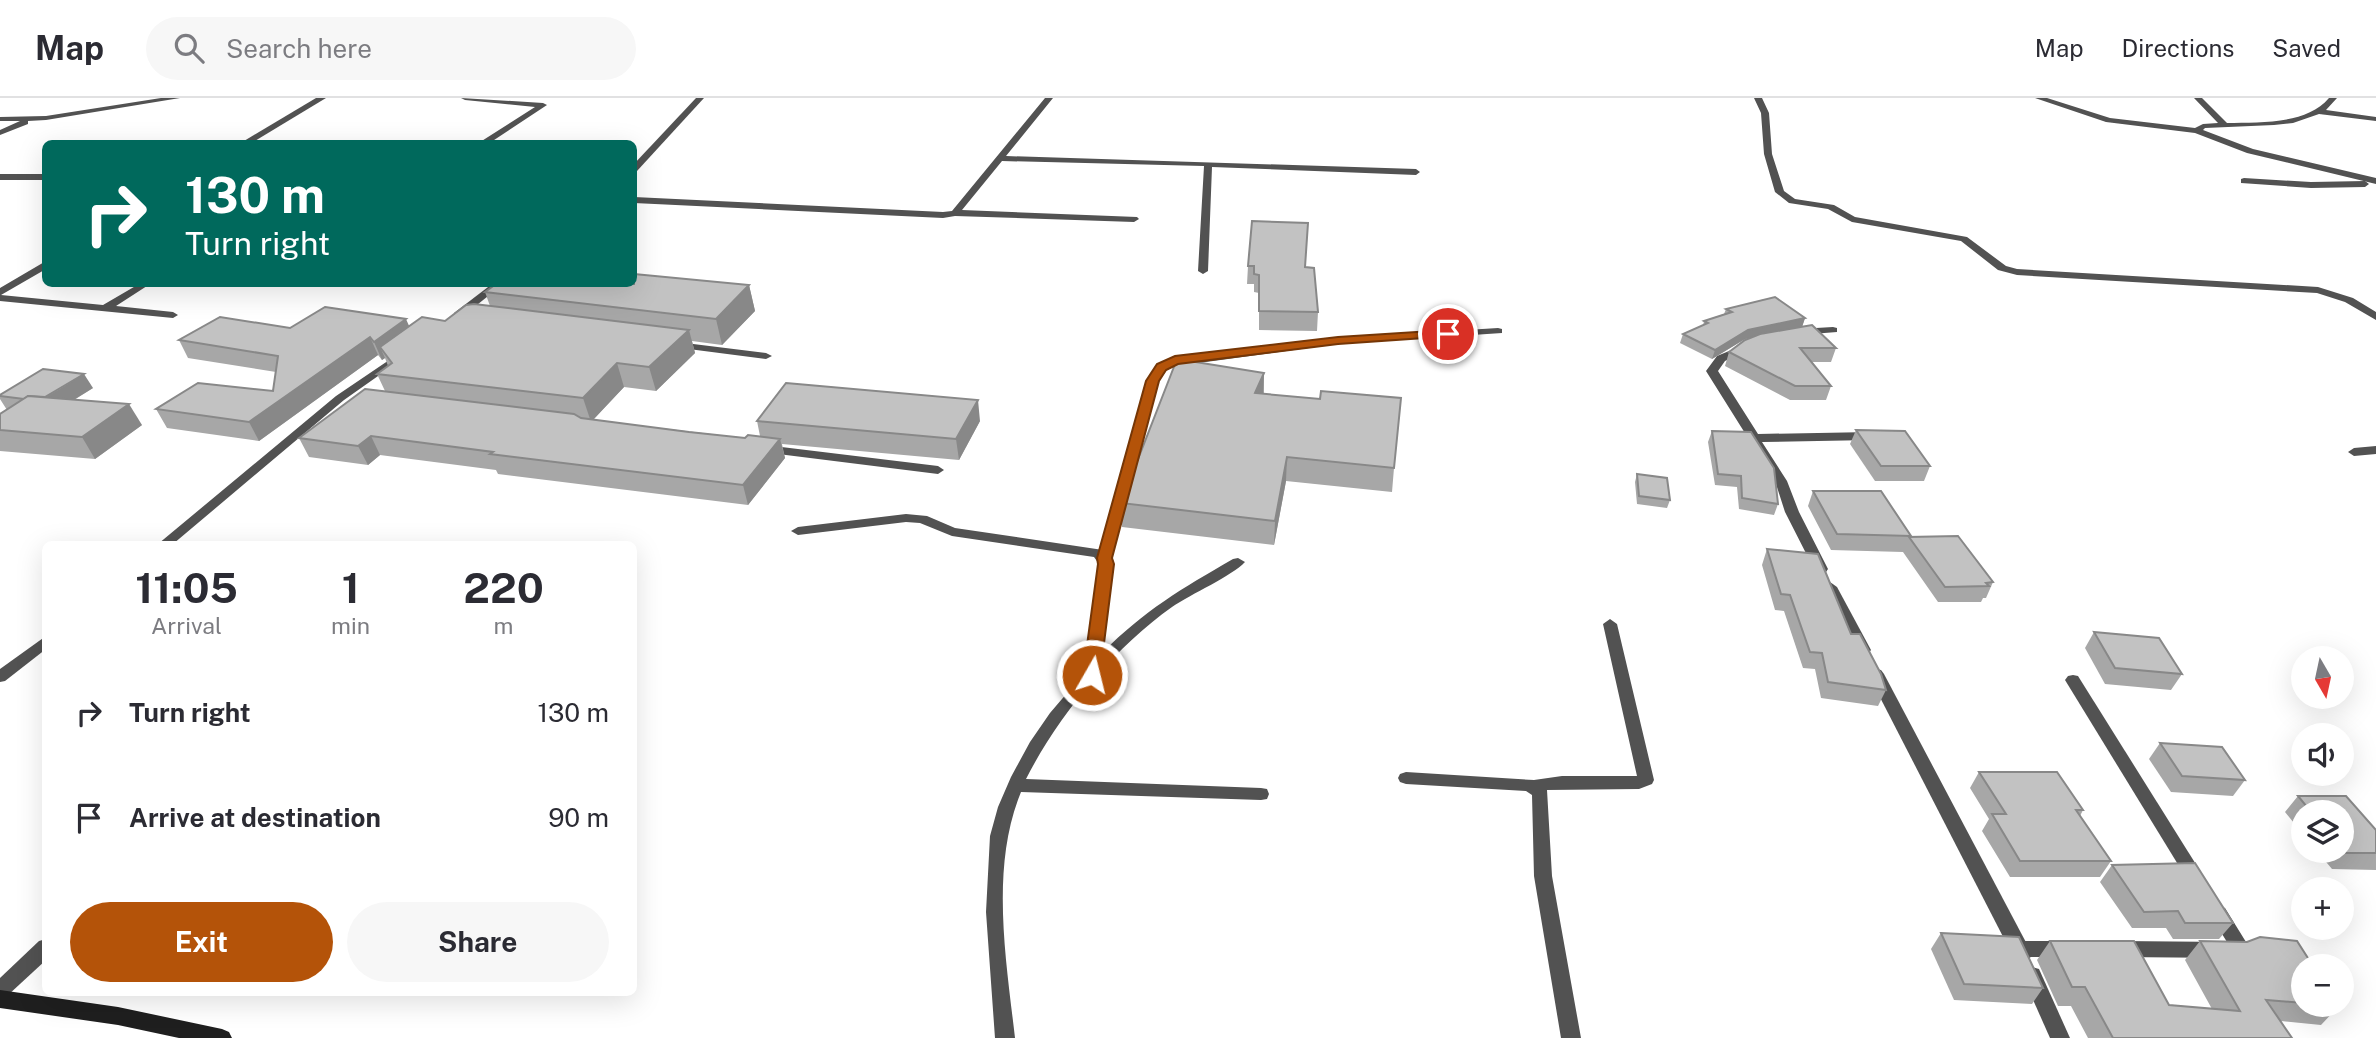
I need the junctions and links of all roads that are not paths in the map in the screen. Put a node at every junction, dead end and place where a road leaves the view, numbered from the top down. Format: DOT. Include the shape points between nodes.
graph roads {
  1 [pos="176,98"];
  2 [pos="322,98"];
  3 [pos="465,98"];
  4 [pos="700,98"];
  5 [pos="1049,98"];
  6 [pos="1758,98"];
  7 [pos="2039,98"];
  8 [pos="2198,98"];
  9 [pos="2333,98"];
  10 [pos="2319,112"];
  11 [pos="0,119"];
  12 [pos="29,119"];
  13 [pos="2376,119"];
  14 [pos="2225,125"];
  15 [pos="2197,131"];
  16 [pos="0,134"];
  17 [pos="250,140"];
  18 [pos="487,140"];
  19 [pos="999,158"];
  20 [pos="1208,164"];
  21 [pos="637,166"];
  22 [pos="1416,172"];
  23 [pos="0,177"];
  24 [pos="42,177"];
  25 [pos="2244,181"];
  26 [pos="2376,182"];
  27 [pos="637,200"];
  28 [pos="955,213"];
  29 [pos="1134,219"];
  30 [pos="42,266"];
  31 [pos="1203,271"];
  32 [pos="140,287"];
  33 [pos="494,287"];
  34 [pos="0,292"];
  35 [pos="0,298"];
  36 [pos="105,308"];
  37 [pos="173,315"];
  38 [pos="2376,317"];
  39 [pos="454,318"];
  40 [pos="471,320"];
  41 [pos="443,326"];
  42 [pos="1833,330"];
  43 [pos="1498,331"];
  44 [pos="1789,333"];
  45 [pos="658,343"];
  46 [pos="1755,344"];
  47 [pos="408,350"];
  48 [pos="765,356"];
  49 [pos="340,398"];
  50 [pos="360,401"];
  51 [pos="1887,436"];
  52 [pos="1753,438"];
  53 [pos="758,448"];
  54 [pos="2376,450"];
  55 [pos="2354,452"];
  56 [pos="938,470"];
  57 [pos="798,531"];
  58 [pos="169,541"];
  59 [pos="1104,558"];
  60 [pos="1238,562"];
  61 [pos="1610,624"];
  62 [pos="42,644"];
  63 [pos="1092,675"];
  64 [pos="0,677"];
  65 [pos="2073,680"];
  66 [pos="1406,778"];
  67 [pos="1016,785"];
  68 [pos="1535,786"];
  69 [pos="1261,794"];
  70 [pos="2020,948"];
  71 [pos="42,951"];
  72 [pos="0,990"];
  73 [pos="0,999"];
  74 [pos="222,1038"];
  75 [pos="1005,1038"];
  76 [pos="1571,1038"];
  77 [pos="2060,1038"];
  1 -- 12 [label="street"];
  2 -- 17 [label="street"];
  3 -- 18 [label="street" via="543,104"];
  4 -- 21 [label="street"];
  5 -- 19 [label="street"];
  6 -- 38 [label="street" via="1780,192 1791,201 1831,207 1852,219 1964,239 2008,270 2318,290 2349,300"];
  7 -- 15 [label="street" via="2109,120"];
  8 -- 14 [label="street"];
  9 -- 10 [label="street"];
  10 -- 13 [label="street"];
  10 -- 14 [label="street" via="2288,121"];
  11 -- 12 [label="street"];
  12 -- 16 [label="street"];
  14 -- 15 [label="street" via="2203,126"];
  15 -- 26 [label="street" via="2250,151"];
  19 -- 20 [label="street"];
  19 -- 28 [label="street"];
  20 -- 22 [label="street"];
  20 -- 31 [label="street"];
  23 -- 24 [label="street"];
  25 -- 26 [label="street"];
  27 -- 28 [label="street"];
  28 -- 29 [label="street"];
  30 -- 34 [label="street"];
  32 -- 36 [label="street"];
  33 -- 39 [label="street"];
  35 -- 36 [label="street"];
  36 -- 37 [label="street"];
  39 -- 40 [label="street"];
  39 -- 41 [label="street"];
  42 -- 44 [label="street"];
  43 -- 59 [label="street" via="1338,341 1165,364 1153,381"];
  45 -- 48 [label="street"];
  46 -- 52 [label="street" via="1723,356 1713,371"];
  47 -- 49 [label="street"];
  49 -- 50 [label="street"];
  49 -- 58 [label="street"];
  51 -- 52 [label="street"];
  52 -- 70 [label="street" via="1782,481 1792,512"];
  53 -- 56 [label="street"];
  54 -- 55 [label="street"];
  57 -- 59 [label="street" via="922,519 952,532 1098,553"];
  59 -- 63 [label="street"];
  60 -- 63 [label="street" via="1149,618"];
  61 -- 68 [label="street" via="1646,780 1635,784 1566,780"];
  62 -- 64 [label="street"];
  63 -- 67 [label="street" via="1046,727"];
  65 -- 70 [label="street" via="2237,947"];
  66 -- 68 [label="street"];
  67 -- 69 [label="street"];
  67 -- 75 [label="street" via="999,833 995,902"];
  68 -- 76 [label="street" via="1543,800 1547,914"];
  70 -- 77 [label="street"];
  71 -- 72 [label="street"];
  73 -- 74 [label="main road" via="118,1016"];
}
